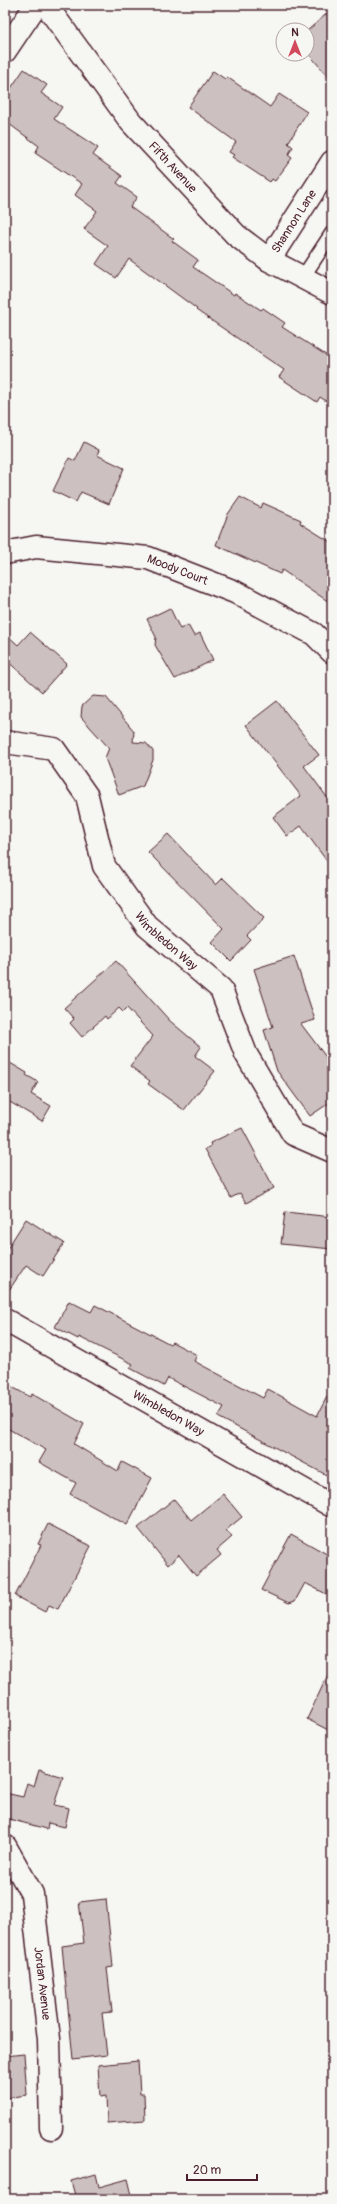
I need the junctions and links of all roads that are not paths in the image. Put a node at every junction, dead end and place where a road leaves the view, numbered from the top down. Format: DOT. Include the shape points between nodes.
graph roads {
  1 [pos="36,5"];
  2 [pos="46,5"];
  3 [pos="5,51"];
  4 [pos="332,162"];
  5 [pos="332,233"];
  6 [pos="269,260"];
  7 [pos="303,277"];
  8 [pos="332,293"];
  9 [pos="5,553"];
  10 [pos="332,652"];
  11 [pos="5,742"];
  12 [pos="332,1151"];
  13 [pos="5,1320"];
  14 [pos="332,1506"];
  15 [pos="5,1846"];
  16 [pos="52,2128"];
  1 -- 3 [label="street"];
  2 -- 6 [label="street, Fifth Avenue" via="131,122 236,235"];
  4 -- 6 [label="street, Shannon Lane"];
  5 -- 7 [label="lane"];
  6 -- 7 [label="street, Fifth Avenue"];
  7 -- 8 [label="street, Fifth Avenue"];
  9 -- 10 [label="street, Moody Court" via="36,547 148,558 235,592 314,634"];
  11 -- 12 [label="street, Wimbledon Way" via="54,749 87,796 104,866 147,926 221,989 246,1054 293,1134"];
  13 -- 14 [label="street, Wimbledon Way"];
  15 -- 16 [label="street, Jordan Avenue" via="32,1894 49,2039"];
}
